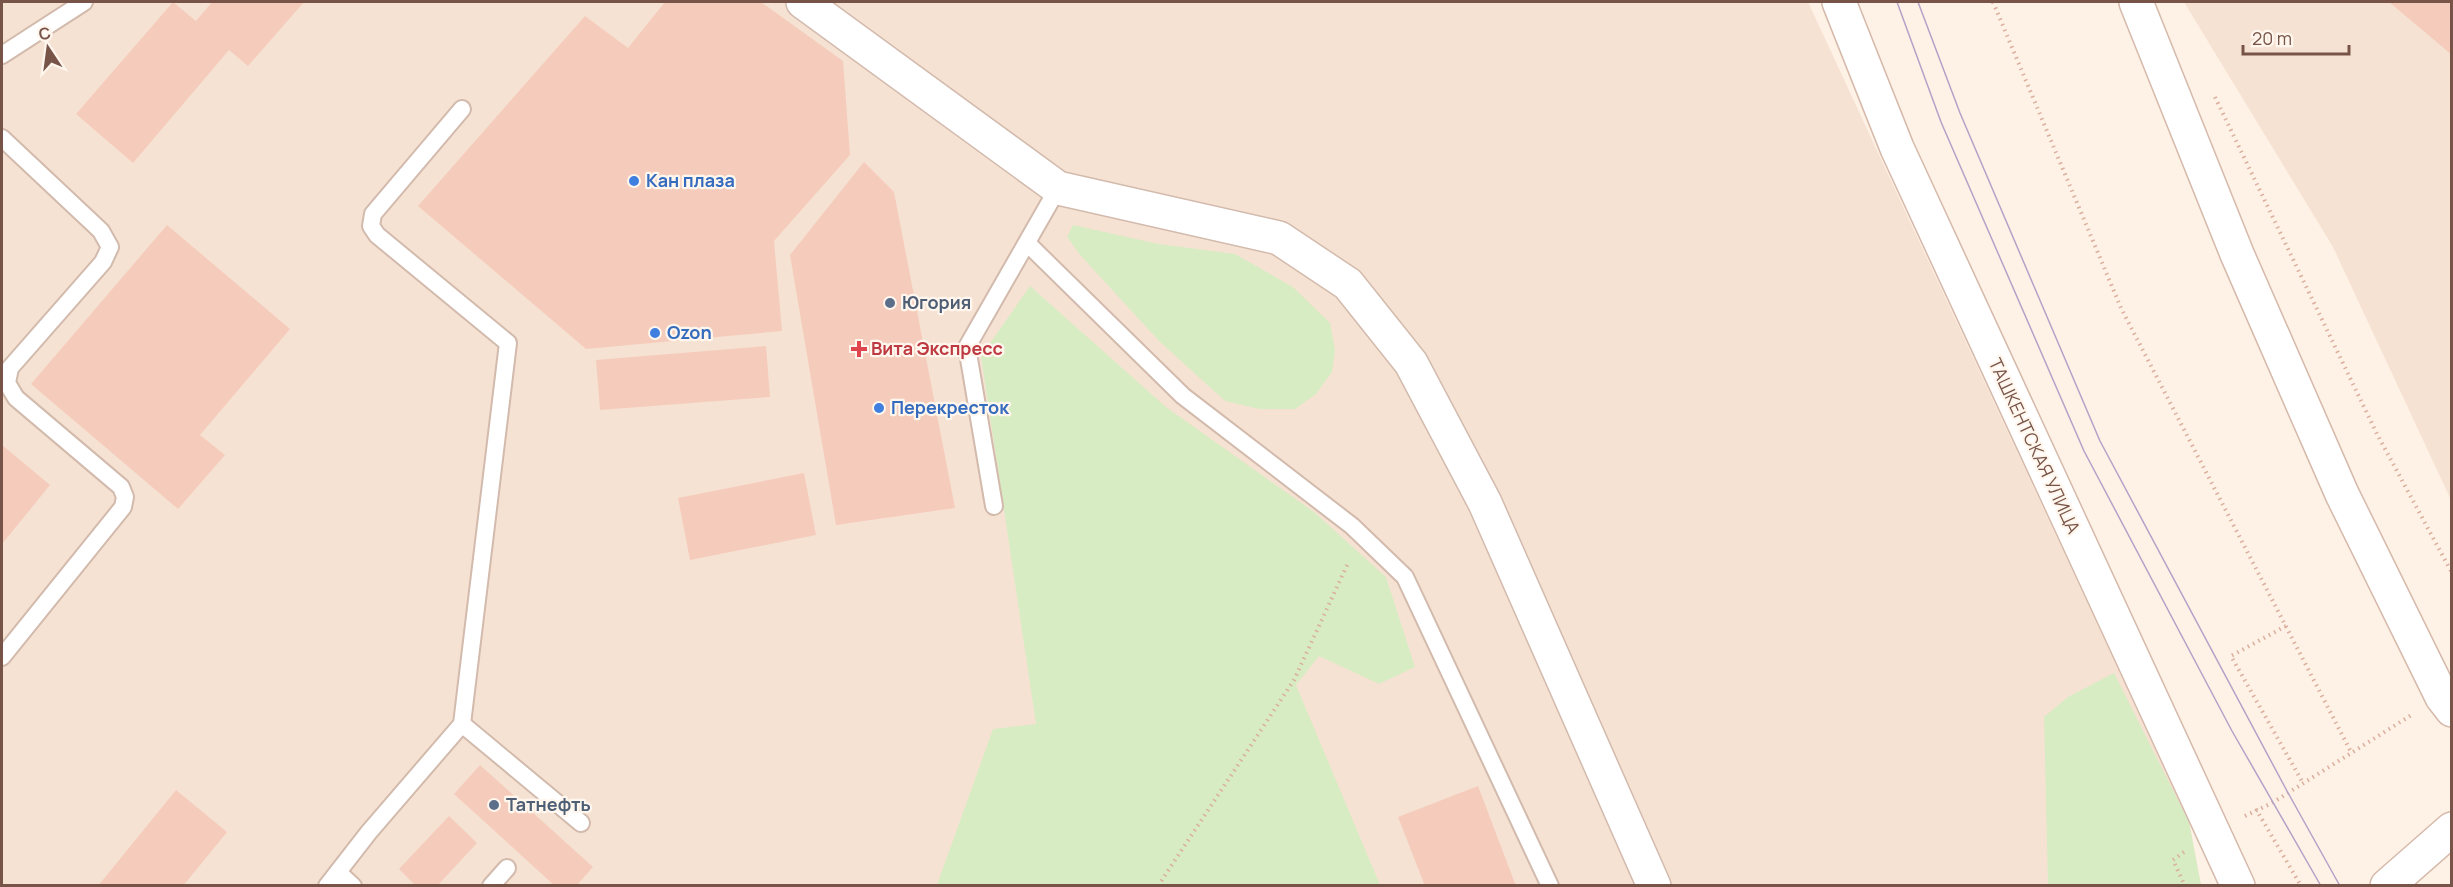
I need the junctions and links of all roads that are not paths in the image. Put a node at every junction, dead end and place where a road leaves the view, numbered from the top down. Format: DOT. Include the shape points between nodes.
graph roads {
  1 [pos="84,2"];
  2 [pos="803,2"];
  3 [pos="1839,2"];
  4 [pos="2142,5"];
  5 [pos="2,55"];
  6 [pos="462,108"];
  7 [pos="2,138"];
  8 [pos="1058,188"];
  9 [pos="1027,243"];
  10 [pos="994,506"];
  11 [pos="2,657"];
  12 [pos="2447,703"];
  13 [pos="462,724"];
  14 [pos="581,823"];
  15 [pos="2451,829"];
  16 [pos="507,868"];
  17 [pos="338,872"];
  18 [pos="327,885"];
  19 [pos="353,885"];
  20 [pos="491,885"];
  21 [pos="1550,885"];
  22 [pos="1654,885"];
  23 [pos="2238,885"];
  24 [pos="2387,885"];
  1 -- 5 [label="lane"];
  2 -- 8 [label="main road"];
  3 -- 23 [label="main road, ТАШКЕНТСКАЯ УЛИЦА" via="1907,169"];
  4 -- 12 [label="main road" via="2237,254 2342,494"];
  6 -- 13 [label="lane" via="373,214 371,226 508,344"];
  7 -- 11 [label="lane" via="101,231 110,248 103,262 10,368 7,383 16,398 121,487 125,497 123,507"];
  8 -- 9 [label="lane"];
  8 -- 22 [label="main road" via="1279,238 1348,284 1411,363 1485,503"];
  9 -- 10 [label="lane" via="967,347"];
  9 -- 21 [label="lane" via="1183,396 1361,535 1405,577"];
  13 -- 14 [label="lane"];
  13 -- 17 [label="lane"];
  15 -- 24 [label="main road"];
  16 -- 20 [label="lane"];
  17 -- 18 [label="lane"];
  17 -- 19 [label="lane"];
}
